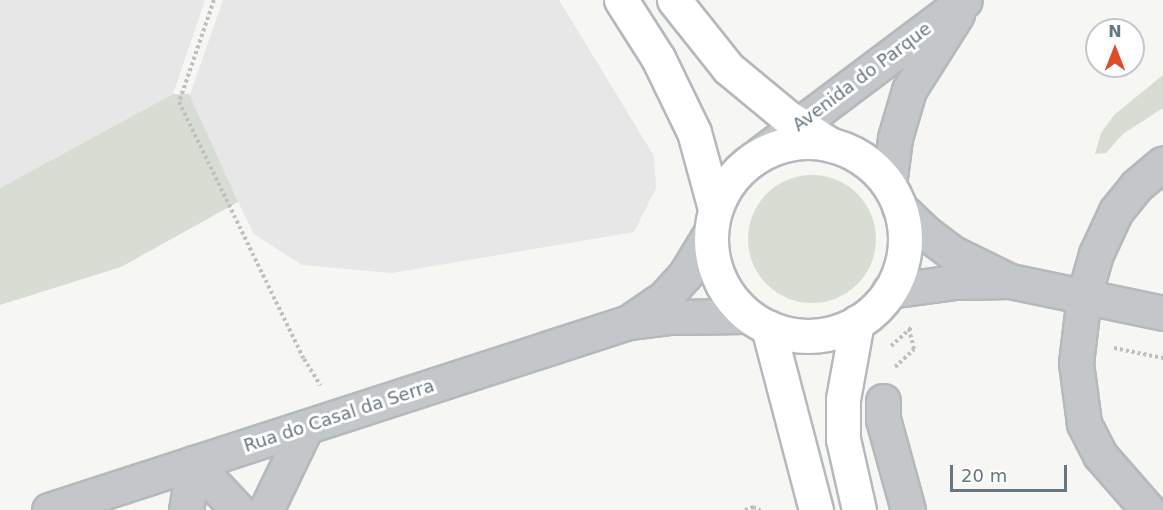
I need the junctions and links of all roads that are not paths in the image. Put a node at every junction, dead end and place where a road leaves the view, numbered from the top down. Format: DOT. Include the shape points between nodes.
graph roads {
  1 [pos="621,0"];
  2 [pos="674,0"];
  3 [pos="966,0"];
  4 [pos="799,124"];
  5 [pos="831,145"];
  6 [pos="760,154"];
  7 [pos="1163,163"];
  8 [pos="894,196"];
  9 [pos="713,220"];
  10 [pos="1010,281"];
  11 [pos="889,291"];
  12 [pos="1084,296"];
  13 [pos="1163,313"];
  14 [pos="629,322"];
  15 [pos="758,322"];
  16 [pos="857,322"];
  17 [pos="883,400"];
  18 [pos="306,427"];
  19 [pos="194,463"];
  20 [pos="49,510"];
  21 [pos="186,510"];
  22 [pos="238,510"];
  23 [pos="266,510"];
  24 [pos="816,510"];
  25 [pos="859,510"];
  26 [pos="908,510"];
  27 [pos="1148,510"];
  1 -- 9 [label="street" via="658,58 694,132"];
  2 -- 4 [label="street" via="728,68"];
  3 -- 4 [label="street, Avenida do Parque"];
  3 -- 8 [label="street, Avenida do Parque" via="909,90 895,138"];
  4 -- 5 [label="street"];
  4 -- 6 [label="street, Avenida do Parque"];
  5 -- 6 [label="street" via="791,144"];
  5 -- 8 [label="street" via="853,153"];
  6 -- 9 [label="street" via="741,168"];
  7 -- 12 [label="street" via="1136,186 1116,211 1096,254"];
  8 -- 10 [label="street" via="926,233 953,253"];
  8 -- 11 [label="street" via="904,250"];
  9 -- 14 [label="street, Rua do Casal da Serra" via="685,274 665,297"];
  9 -- 15 [label="street" via="712,256 719,278"];
  10 -- 11 [label="street" via="955,282"];
  10 -- 12 [label="street"];
  11 -- 16 [label="street"];
  12 -- 13 [label="street"];
  12 -- 27 [label="street" via="1077,342 1084,423 1100,455"];
  14 -- 15 [label="street, Rua do Casal da Serra" via="667,317"];
  14 -- 18 [label="street, Rua do Casal da Serra"];
  15 -- 16 [label="street" via="815,335"];
  15 -- 24 [label="street"];
  16 -- 25 [label="street" via="843,399 843,439"];
  17 -- 26 [label="street" via="883,419"];
  18 -- 19 [label="street, Rua do Casal da Serra"];
  18 -- 23 [label="street"];
  19 -- 20 [label="street, Rua do Casal da Serra"];
  19 -- 21 [label="street"];
  19 -- 22 [label="street"];
}
